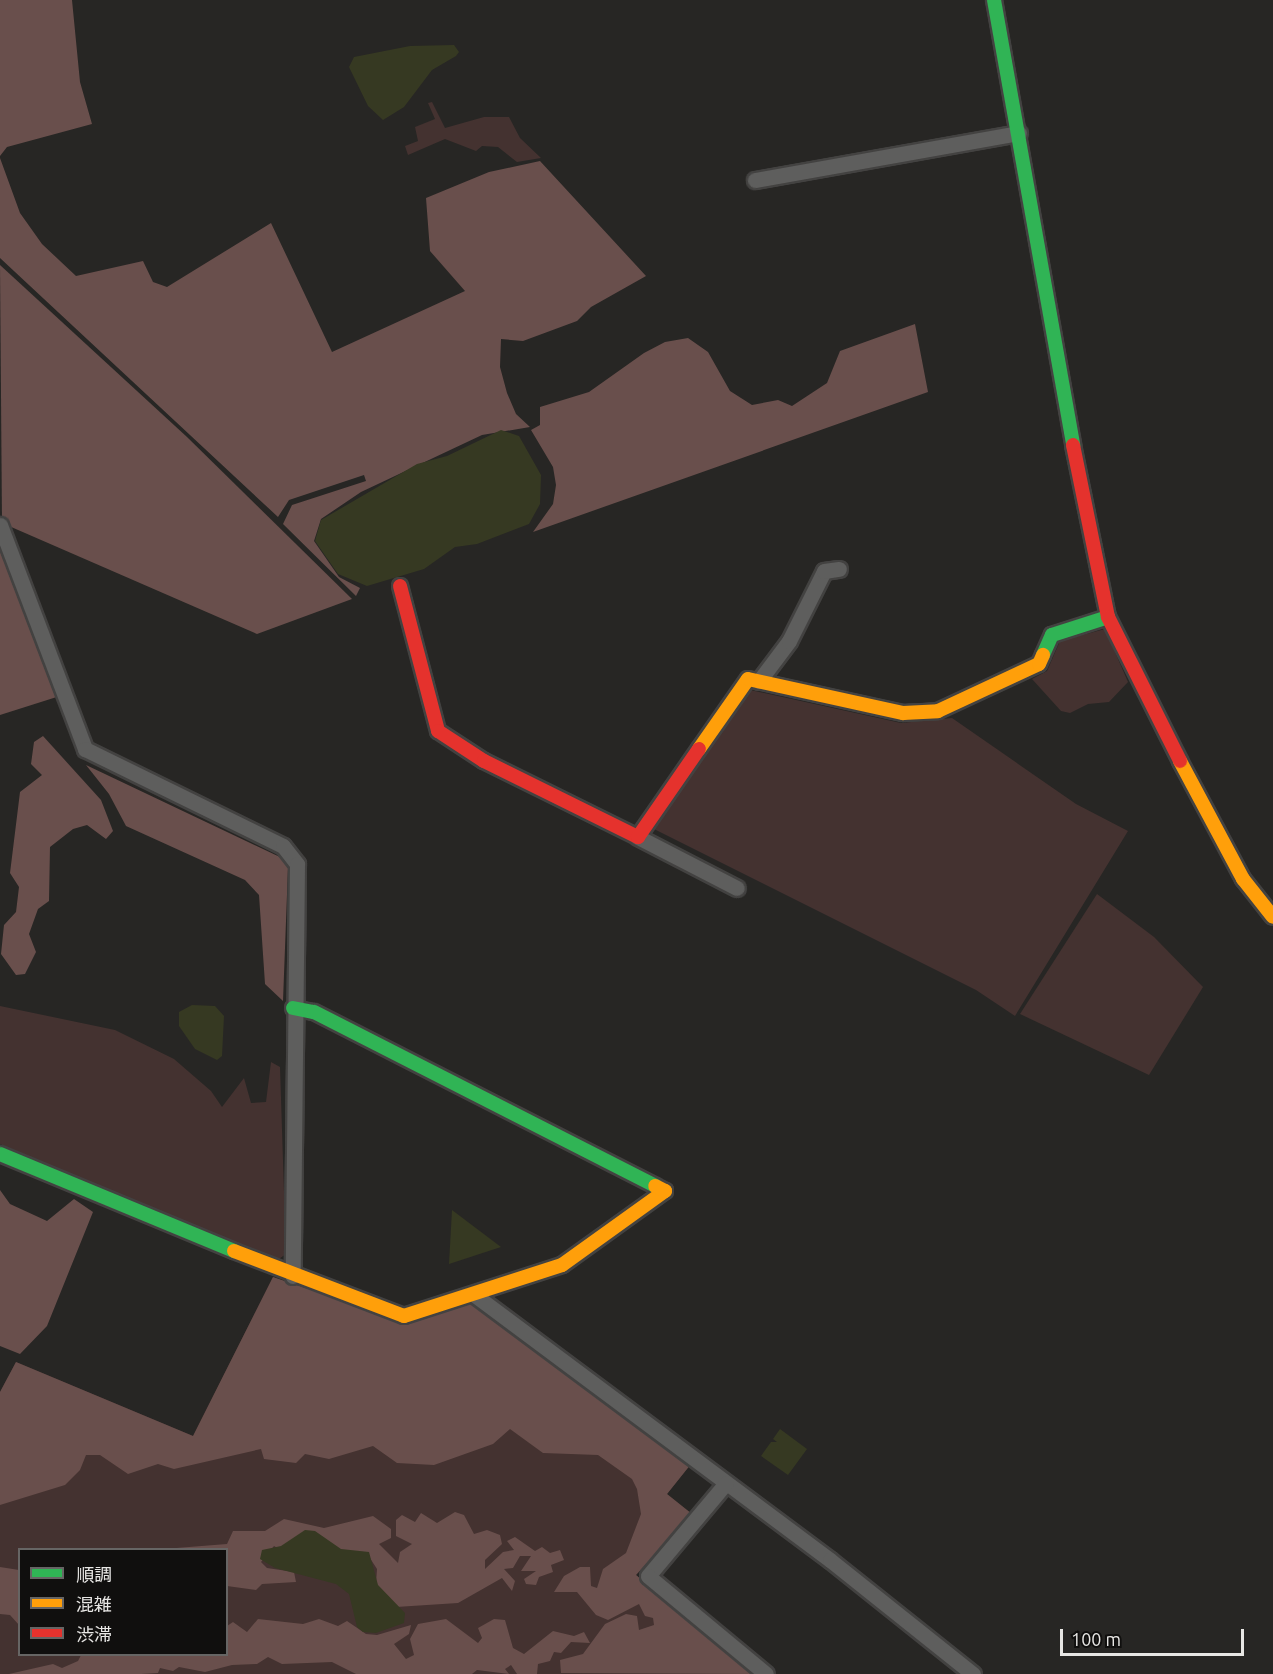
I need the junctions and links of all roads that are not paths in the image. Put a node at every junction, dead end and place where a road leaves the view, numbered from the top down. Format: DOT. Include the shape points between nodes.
graph roads {
  1 [pos="994,0"];
  2 [pos="1018,133"];
  3 [pos="755,180"];
  4 [pos="0,525"];
  5 [pos="840,569"];
  6 [pos="400,586"];
  7 [pos="1108,617"];
  8 [pos="759,681"];
  9 [pos="638,837"];
  10 [pos="737,888"];
  11 [pos="1273,917"];
  12 [pos="293,1008"];
  13 [pos="0,1154"];
  14 [pos="293,1276"];
  15 [pos="476,1296"];
  16 [pos="726,1483"];
  17 [pos="766,1674"];
  18 [pos="973,1674"];
  1 -- 2 [label="street"];
  2 -- 3 [label="street"];
  2 -- 7 [label="street" via="1098,582"];
  4 -- 12 [label="street" via="85,749 292,852 299,878"];
  5 -- 8 [label="street" via="824,571 789,640"];
  6 -- 9 [label="street" via="438,730 484,761"];
  7 -- 8 [label="street" via="1052,635 1039,664 938,711 903,713"];
  7 -- 11 [label="street" via="1124,657 1243,879"];
  8 -- 9 [label="street" via="748,679"];
  9 -- 10 [label="street"];
  12 -- 14 [label="street"];
  12 -- 15 [label="street" via="314,1012 665,1191 574,1260"];
  13 -- 14 [label="street"];
  14 -- 15 [label="street" via="404,1316"];
  15 -- 16 [label="street"];
  16 -- 17 [label="street" via="648,1576"];
  16 -- 18 [label="street"];
}
